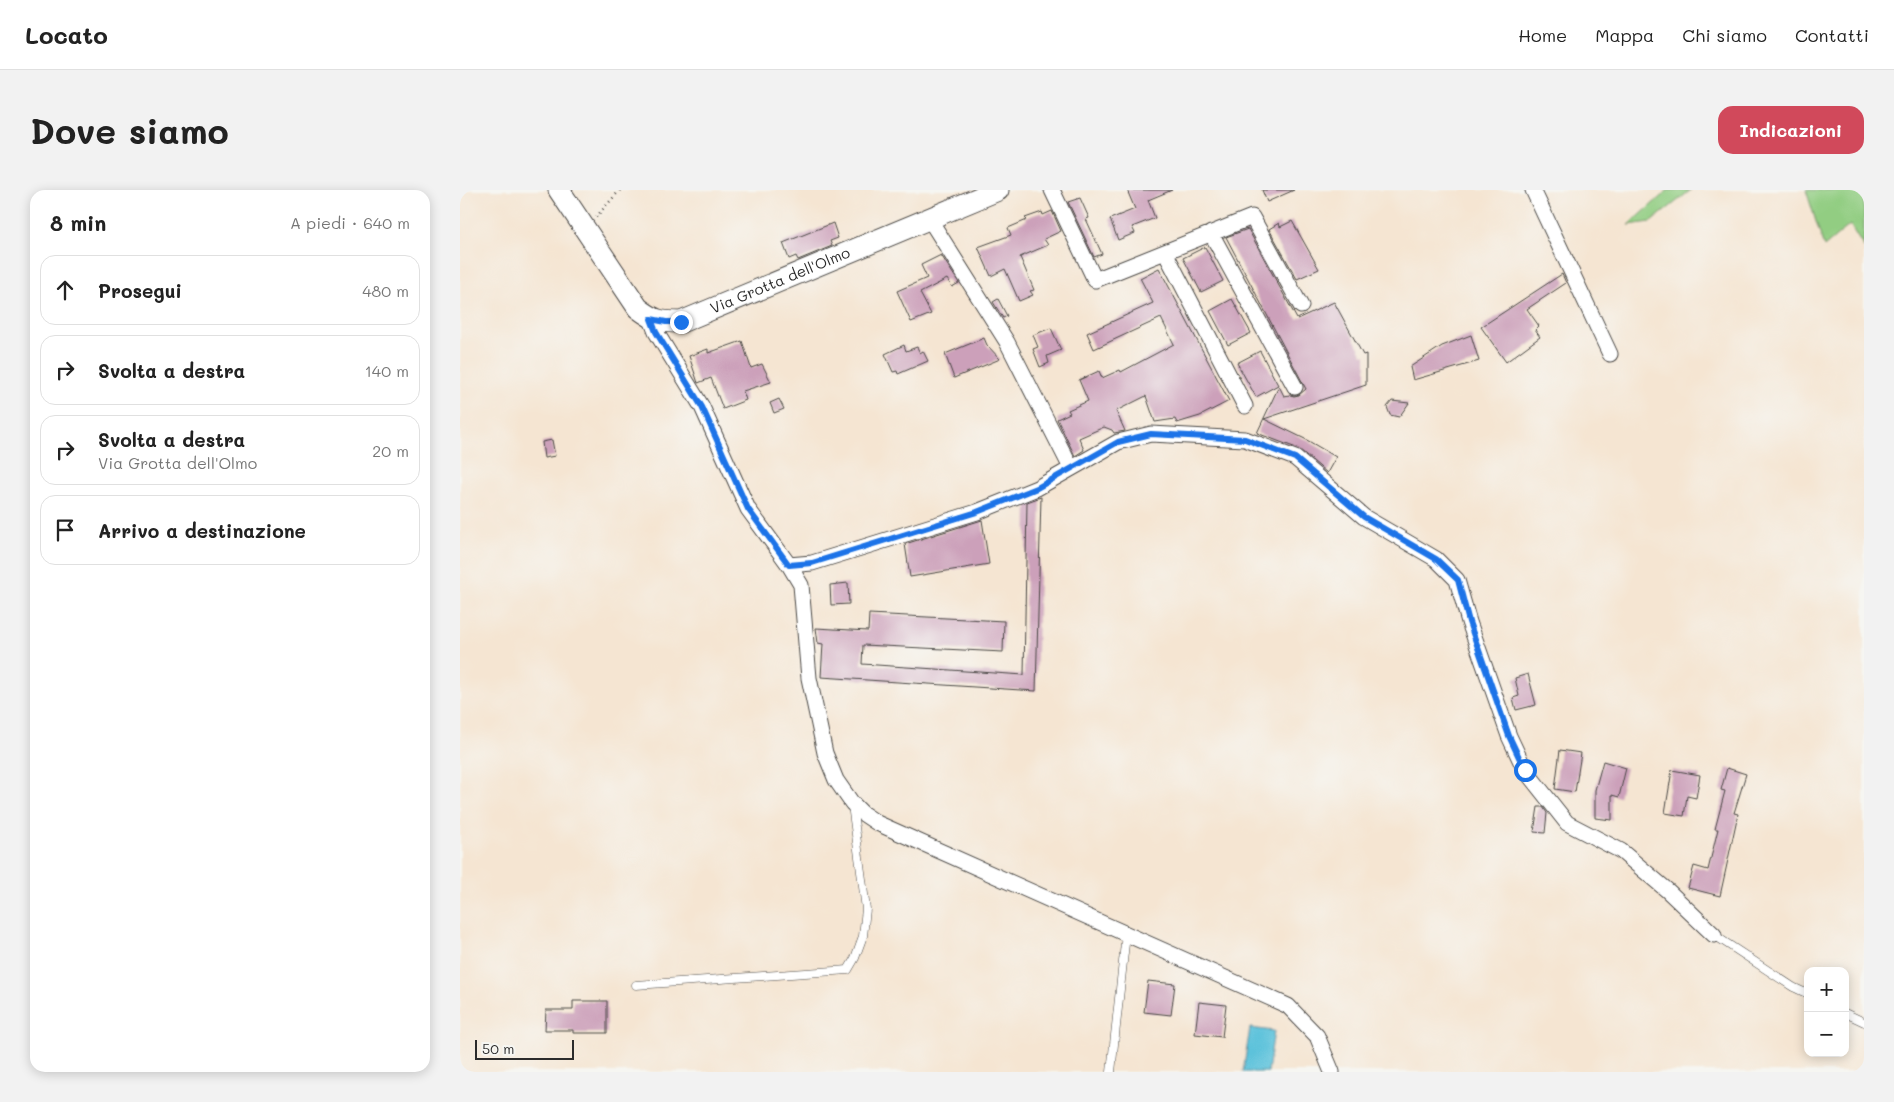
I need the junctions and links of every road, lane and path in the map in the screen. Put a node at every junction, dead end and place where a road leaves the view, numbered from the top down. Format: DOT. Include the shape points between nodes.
graph roads {
  1 [pos="559,190"];
  2 [pos="620,190"];
  3 [pos="998,190"];
  4 [pos="1052,190"];
  5 [pos="1533,190"];
  6 [pos="930,220"];
  7 [pos="582,226"];
  8 [pos="1211,234"];
  9 [pos="1165,252"];
  10 [pos="1301,306"];
  11 [pos="651,319"];
  12 [pos="1610,354"];
  13 [pos="1295,388"];
  14 [pos="1245,406"];
  15 [pos="1072,468"];
  16 [pos="789,565"];
  17 [pos="852,803"];
  18 [pos="1126,934"];
  19 [pos="1714,935"];
  20 [pos="636,985"];
  21 [pos="1804,992"];
  22 [pos="1849,1014"];
  23 [pos="1864,1022"];
  24 [pos="1111,1072"];
  25 [pos="1332,1072"];
  1 -- 7 [label="street"];
  2 -- 7 [label="path" via="596,218"];
  3 -- 6 [label="street, Via Grotta dell'Olmo"];
  4 -- 9 [label="street" via="1095,280"];
  5 -- 12 [label="street"];
  6 -- 11 [label="street, Via Grotta dell'Olmo" via="681,322"];
  6 -- 15 [label="street" via="1006,342"];
  7 -- 11 [label="street" via="638,308"];
  8 -- 9 [label="street"];
  8 -- 10 [label="street" via="1252,217"];
  8 -- 13 [label="street"];
  9 -- 14 [label="street"];
  11 -- 16 [label="street" via="702,407 748,509"];
  15 -- 16 [label="street" via="1037,488 977,512 812,563"];
  15 -- 19 [label="street" via="1118,442 1151,434 1245,439 1295,458 1364,517 1436,559 1458,580 1469,622 1509,736 1525,770 1566,822 1621,851"];
  16 -- 17 [label="street" via="801,585 808,678 825,753 836,780"];
  17 -- 18 [label="street" via="877,823"];
  17 -- 20 [label="lane" via="866,909 863,936 848,970"];
  18 -- 24 [label="lane"];
  18 -- 25 [label="street" via="1288,1006 1318,1036"];
  19 -- 21 [label="lane"];
  22 -- 23 [label="lane"];
}
